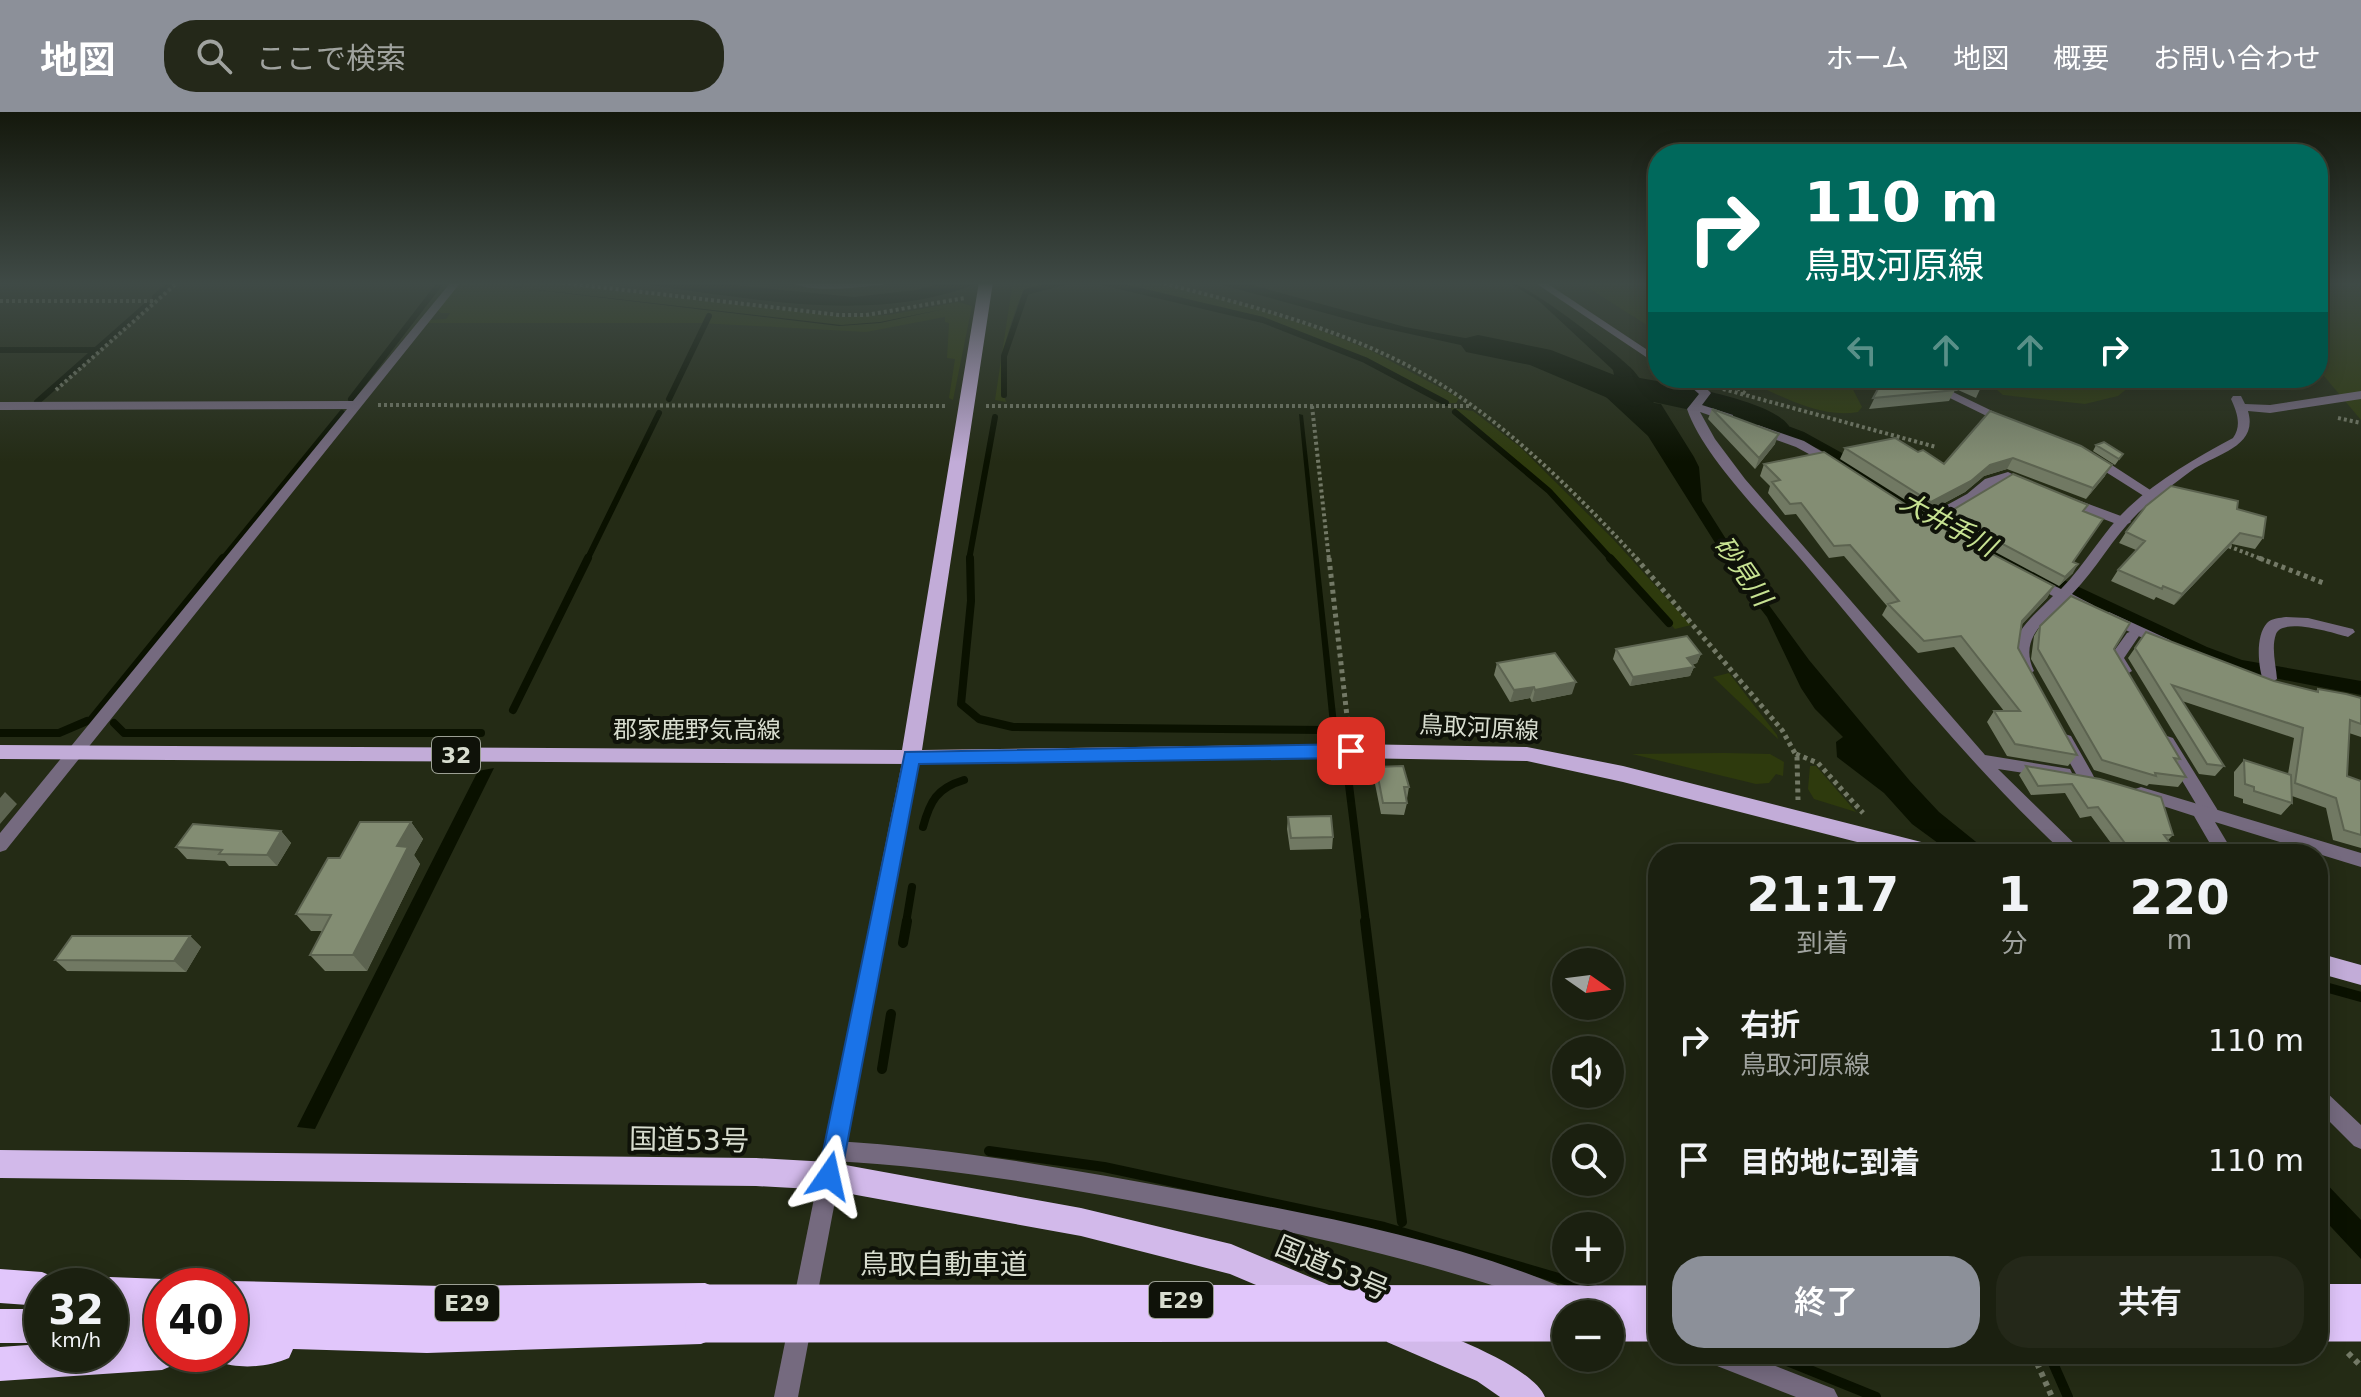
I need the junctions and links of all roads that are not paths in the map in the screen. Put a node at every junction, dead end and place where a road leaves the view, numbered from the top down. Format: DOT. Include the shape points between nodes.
graph roads {
  1 [pos="407,342"];
  2 [pos="977,342"];
  3 [pos="1628,342"];
  4 [pos="1648,355"];
  5 [pos="1937,388"];
  6 [pos="1697,393"];
  7 [pos="2361,395"];
  8 [pos="356,405"];
  9 [pos="0,406"];
  10 [pos="2023,428"];
  11 [pos="2077,450"];
  12 [pos="1844,469"];
  13 [pos="2037,487"];
  14 [pos="2051,493"];
  15 [pos="2152,495"];
  16 [pos="2124,522"];
  17 [pos="1943,534"];
  18 [pos="2021,574"];
  19 [pos="2067,591"];
  20 [pos="2348,632"];
  21 [pos="2132,636"];
  22 [pos="2182,651"];
  23 [pos="2270,679"];
  24 [pos="2132,684"];
  25 [pos="2037,691"];
  26 [pos="2156,723"];
  27 [pos="2058,728"];
  28 [pos="0,752"];
  29 [pos="74,752"];
  30 [pos="911,757"];
  31 [pos="1979,760"];
  32 [pos="2086,777"];
  33 [pos="2206,812"];
  34 [pos="1901,844"];
  35 [pos="2065,844"];
  36 [pos="2220,844"];
  37 [pos="2309,844"];
  38 [pos="0,845"];
  39 [pos="2328,850"];
  40 [pos="2361,860"];
  41 [pos="2328,966"];
  42 [pos="2361,975"];
  43 [pos="2328,1107"];
  44 [pos="2361,1139"];
  45 [pos="832,1163"];
  46 [pos="0,1164"];
  47 [pos="0,1286"];
  48 [pos="24,1289"];
  49 [pos="24,1292"];
  50 [pos="0,1293"];
  51 [pos="248,1298"];
  52 [pos="1568,1300"];
  53 [pos="1648,1301"];
  54 [pos="2328,1301"];
  55 [pos="2361,1301"];
  56 [pos="703,1314"];
  57 [pos="1624,1321"];
  58 [pos="0,1326"];
  59 [pos="24,1326"];
  60 [pos="1552,1326"];
  61 [pos="1624,1326"];
  62 [pos="1648,1326"];
  63 [pos="2328,1326"];
  64 [pos="2361,1326"];
  65 [pos="1648,1329"];
  66 [pos="248,1331"];
  67 [pos="427,1336"];
  68 [pos="248,1348"];
  69 [pos="144,1354"];
  70 [pos="0,1364"];
  71 [pos="1741,1364"];
  72 [pos="786,1397"];
  73 [pos="1529,1397"];
  74 [pos="1826,1397"];
  1 -- 8 [label="street"];
  2 -- 30 [label="main road"];
  3 -- 4 [label="street"];
  5 -- 10 [label="street"];
  6 -- 12 [label="street"];
  6 -- 31 [label="street" via="1693,409 1701,427 1737,478"];
  7 -- 15 [label="street" via="2270,409 2239,403 2245,425 2237,441 2190,466"];
  8 -- 9 [label="street"];
  8 -- 29 [label="street"];
  11 -- 15 [label="street"];
  13 -- 17 [label="street" via="2008,476 1917,518"];
  14 -- 16 [label="street"];
  15 -- 16 [label="street"];
  16 -- 19 [label="street"];
  18 -- 19 [label="street"];
  19 -- 22 [label="street"];
  19 -- 25 [label="street" via="2024,634 2021,660"];
  20 -- 23 [label="street" via="2286,621 2276,624 2269,635"];
  21 -- 24 [label="street" via="2116,658"];
  26 -- 33 [label="street"];
  27 -- 32 [label="street"];
  28 -- 29 [label="main road, 郡家鹿野気高線 / 32"];
  29 -- 30 [label="main road, 郡家鹿野気高線 / 32"];
  29 -- 38 [label="street"];
  30 -- 34 [label="main road, 鳥取河原線" via="1527,754"];
  30 -- 45 [label="street"];
  31 -- 32 [label="street"];
  31 -- 35 [label="street"];
  32 -- 33 [label="street"];
  33 -- 36 [label="street"];
  33 -- 37 [label="street"];
  39 -- 40 [label="street"];
  41 -- 42 [label="main road"];
  43 -- 44 [label="street"];
  45 -- 46 [label="highway, 国道53号" via="756,1172"];
  45 -- 52 [label="street" via="939,1157 1326,1227 1500,1275"];
  45 -- 72 [label="street"];
  45 -- 73 [label="highway, 国道53号" via="1231,1259 1488,1370"];
  47 -- 48 [label="highway"];
  49 -- 50 [label="highway"];
  51 -- 56 [label="highway, 鳥取自動車道 / E29"];
  53 -- 56 [label="highway, 鳥取自動車道 / E29, bridge"];
  54 -- 55 [label="highway"];
  56 -- 60 [label="highway, 鳥取自動車道 / E29, bridge"];
  56 -- 67 [label="highway, 鳥取自動車道 / E29"];
  57 -- 65 [label="street"];
  58 -- 59 [label="highway"];
  61 -- 62 [label="highway, bridge"];
  63 -- 64 [label="highway, bridge"];
  66 -- 67 [label="highway, 鳥取自動車道 / E29"];
  67 -- 68 [label="highway"];
  69 -- 70 [label="highway"];
  71 -- 74 [label="street"];
}
